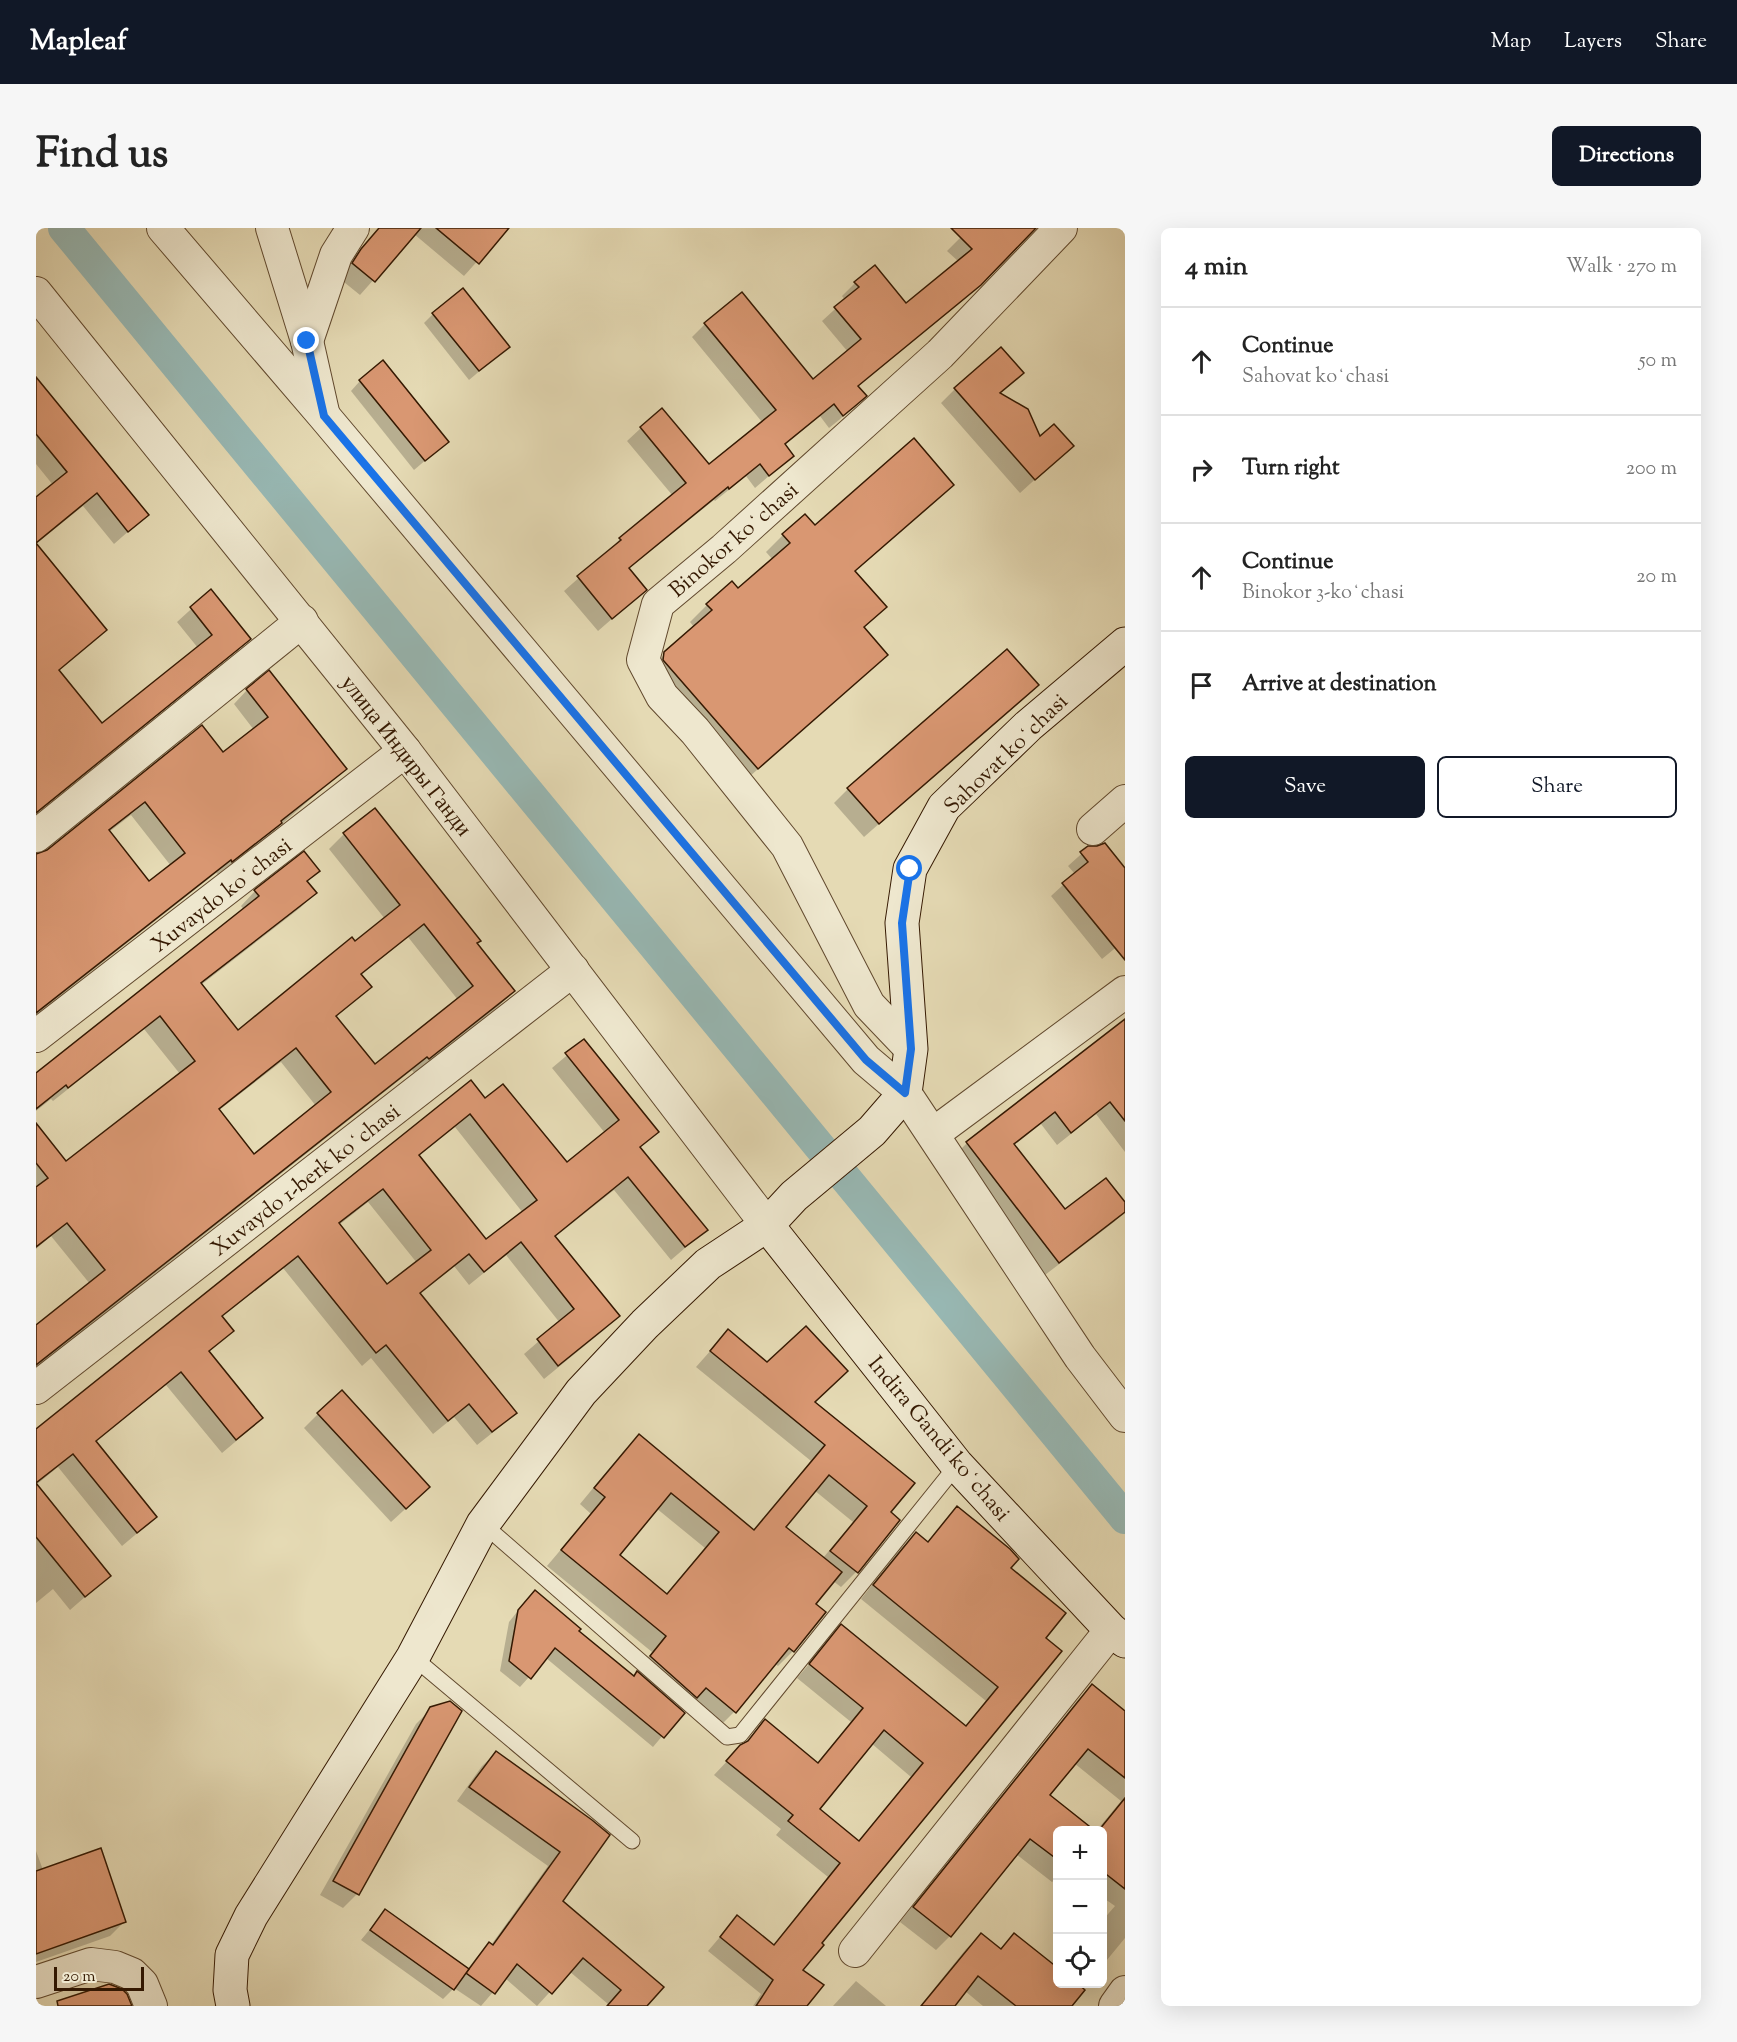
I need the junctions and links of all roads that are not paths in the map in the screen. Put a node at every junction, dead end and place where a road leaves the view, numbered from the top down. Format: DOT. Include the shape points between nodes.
graph roads {
  1 [pos="163,228"];
  2 [pos="272,228"];
  3 [pos="353,228"];
  4 [pos="1061,228"];
  5 [pos="36,292"];
  6 [pos="307,341"];
  7 [pos="324,416"];
  8 [pos="302,621"];
  9 [pos="1125,645"];
  10 [pos="405,752"];
  11 [pos="1125,801"];
  12 [pos="1093,829"];
  13 [pos="36,836"];
  14 [pos="573,970"];
  15 [pos="1125,992"];
  16 [pos="36,1036"];
  17 [pos="911,1049"];
  18 [pos="905,1093"];
  19 [pos="933,1134"];
  20 [pos="767,1225"];
  21 [pos="36,1388"];
  22 [pos="1125,1416"];
  23 [pos="957,1465"];
  24 [pos="483,1524"];
  25 [pos="1118,1636"];
  26 [pos="413,1657"];
  27 [pos="632,1841"];
  28 [pos="855,1951"];
  29 [pos="36,1982"];
  30 [pos="1125,1992"];
  31 [pos="151,2006"];
  32 [pos="232,2006"];
  33 [pos="1114,2006"];
  1 -- 7 [label="street"];
  2 -- 6 [label="street"];
  3 -- 6 [label="street" via="336,255"];
  4 -- 17 [label="street, Binokor koʻchasi" via="940,354 658,604 644,660 663,696 787,846 868,1005"];
  5 -- 8 [label="street, улица Индиры Ганди"];
  6 -- 7 [label="street"];
  7 -- 18 [label="street" via="866,1060"];
  8 -- 10 [label="street, улица Индиры Ганди"];
  8 -- 13 [label="street"];
  9 -- 17 [label="street, Sahovat koʻchasi" via="1028,726 944,807 910,869 902,923"];
  10 -- 14 [label="street, улица Индиры Ганди"];
  10 -- 16 [label="street, Xuvaydo koʻchasi"];
  11 -- 12 [label="street"];
  14 -- 20 [label="street, улица Индиры Ганди"];
  14 -- 21 [label="street, Xuvaydo 1-berk koʻchasi"];
  15 -- 19 [label="street"];
  17 -- 18 [label="street, Sahovat koʻchasi"];
  18 -- 19 [label="street"];
  18 -- 20 [label="street" via="872,1131 794,1196"];
  19 -- 22 [label="street" via="1080,1357"];
  20 -- 23 [label="street, Indira Gandi koʻchasi"];
  20 -- 24 [label="street" via="708,1264 645,1324 589,1383"];
  23 -- 24 [label="lane" via="740,1735 727,1737"];
  23 -- 25 [label="street, Indira Gandi koʻchasi"];
  24 -- 26 [label="street"];
  25 -- 28 [label="street"];
  26 -- 27 [label="lane"];
  26 -- 32 [label="street" via="251,1916 232,1955"];
  29 -- 31 [label="street" via="91,1964 115,1967 132,1974 142,1984"];
  30 -- 33 [label="street"];
}
